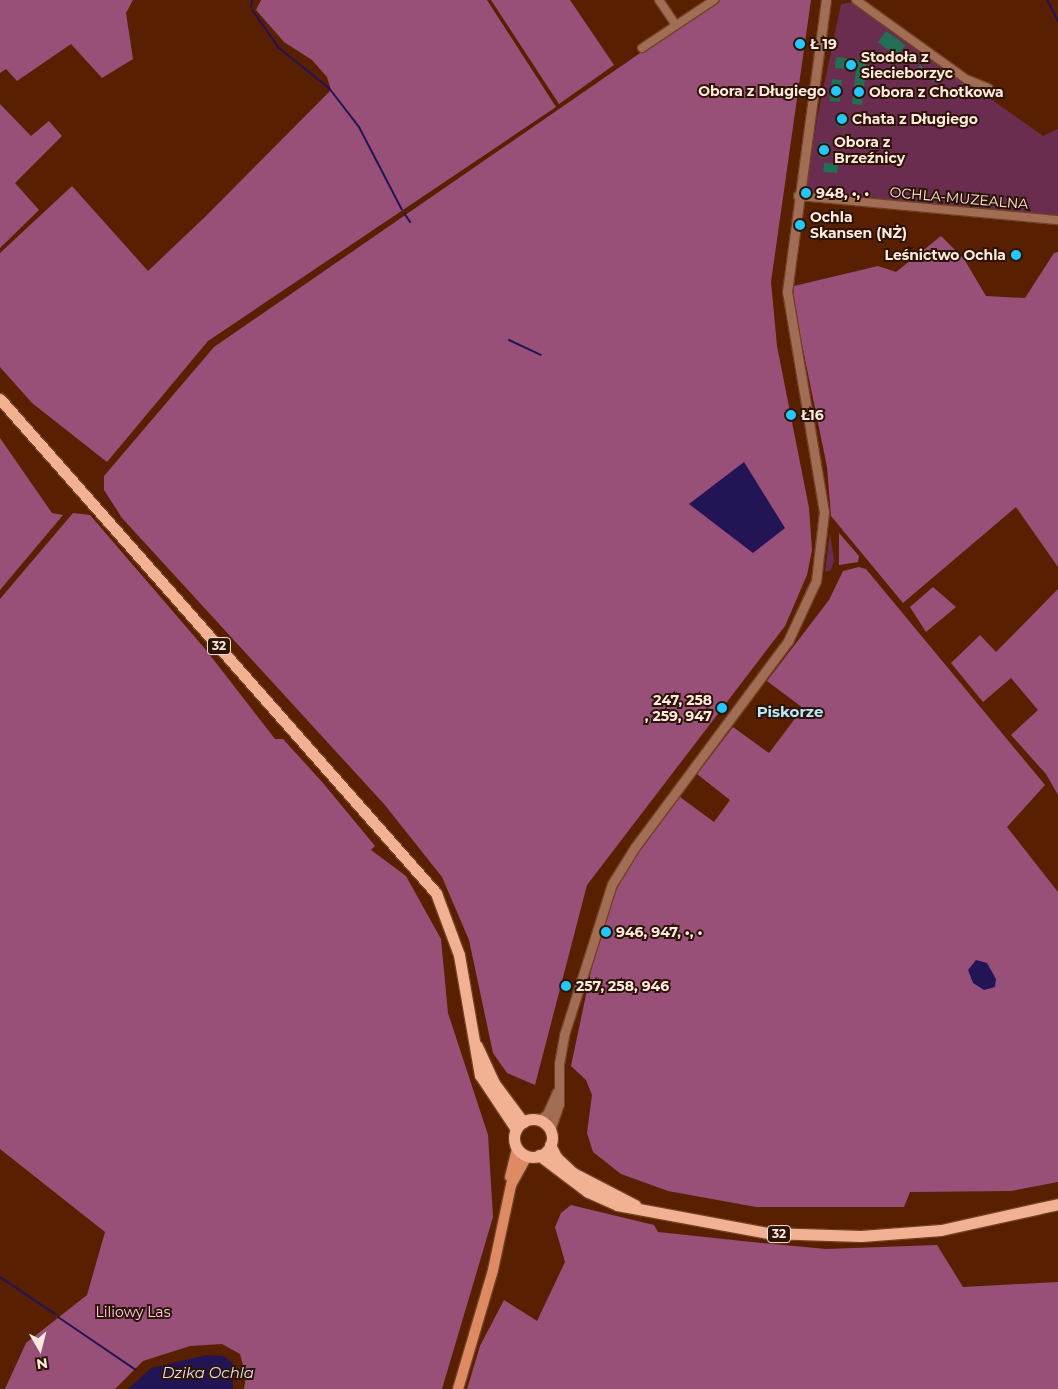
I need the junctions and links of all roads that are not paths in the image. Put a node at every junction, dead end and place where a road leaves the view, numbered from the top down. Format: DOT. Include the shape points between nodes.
graph roads {
  1 [pos="660,0"];
  2 [pos="714,0"];
  3 [pos="826,0"];
  4 [pos="856,0"];
  5 [pos="676,25"];
  6 [pos="642,48"];
  7 [pos="988,88"];
  8 [pos="798,196"];
  9 [pos="1058,220"];
  10 [pos="0,399"];
  11 [pos="557,1092"];
  12 [pos="539,1120"];
  13 [pos="519,1125"];
  14 [pos="550,1130"];
  15 [pos="550,1145"];
  16 [pos="522,1152"];
  17 [pos="539,1156"];
  18 [pos="1058,1204"];
  19 [pos="648,1211"];
  20 [pos="458,1389"];
  1 -- 5 [label="street"];
  2 -- 5 [label="street"];
  3 -- 8 [label="street"];
  4 -- 7 [label="street" via="966,80"];
  5 -- 6 [label="street"];
  8 -- 9 [label="street, OCHLA-MUZEALNA"];
  8 -- 11 [label="street" via="787,302 824,512 816,582 788,641 635,847 612,884 564,1035"];
  10 -- 13 [label="main road, 32" via="436,893 459,955 472,1033 494,1083"];
  11 -- 12 [label="street" via="548,1114"];
  11 -- 14 [label="street" via="559,1104"];
  12 -- 13 [label="main road"];
  12 -- 14 [label="main road"];
  13 -- 16 [label="main road"];
  14 -- 15 [label="main road"];
  15 -- 17 [label="main road"];
  15 -- 19 [label="main road, 32" via="559,1161 580,1178"];
  16 -- 17 [label="main road"];
  16 -- 20 [label="main road" via="511,1185 493,1270"];
  17 -- 19 [label="main road, 32" via="588,1192 617,1205"];
  18 -- 19 [label="main road, 32" via="969,1226 861,1236 768,1233"];
}
